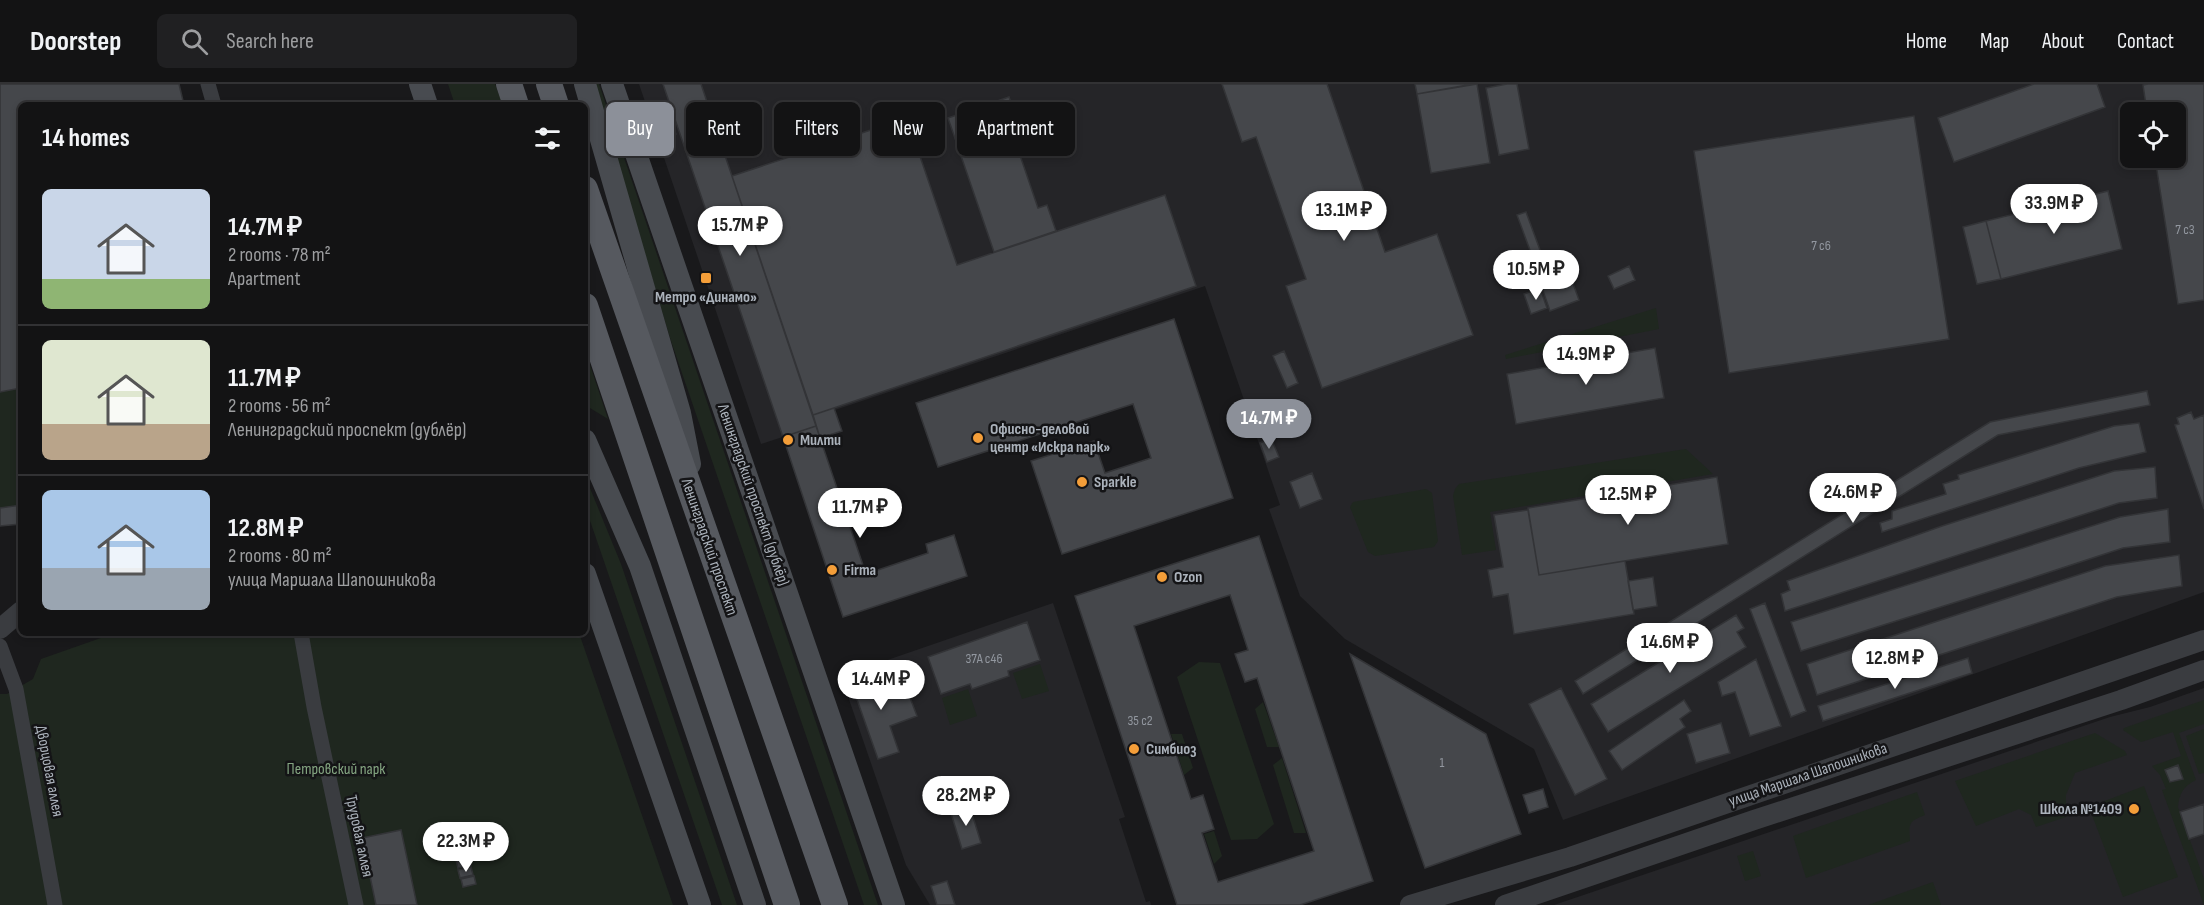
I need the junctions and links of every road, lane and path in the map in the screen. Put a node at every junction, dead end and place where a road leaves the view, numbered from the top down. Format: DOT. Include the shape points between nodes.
graph roads {
  1 [pos="208,84"];
  2 [pos="420,84"];
  3 [pos="509,84"];
  4 [pos="549,84"];
  5 [pos="585,84"];
  6 [pos="612,84"];
  7 [pos="213,102"];
  8 [pos="426,102"];
  9 [pos="515,102"];
  10 [pos="555,102"];
  11 [pos="588,198"];
  12 [pos="588,315"];
  13 [pos="588,447"];
  14 [pos="706,539"];
  15 [pos="588,583"];
  16 [pos="18,614"];
  17 [pos="0,629"];
  18 [pos="301,636"];
  19 [pos="2204,640"];
  20 [pos="0,646"];
  21 [pos="2204,670"];
  22 [pos="55,905"];
  23 [pos="356,905"];
  24 [pos="700,905"];
  25 [pos="755,905"];
  26 [pos="787,905"];
  27 [pos="835,905"];
  28 [pos="894,905"];
  29 [pos="1410,905"];
  30 [pos="1504,905"];
  1 -- 7 [label="street"];
  2 -- 8 [label="main road"];
  3 -- 9 [label="main road"];
  4 -- 10 [label="main road"];
  5 -- 14 [label="main road" via="680,413"];
  6 -- 28 [label="main road, Ленинградский проспект (дублёр)"];
  11 -- 14 [label="main road, Ленинградский проспект"];
  12 -- 26 [label="main road"];
  13 -- 25 [label="main road" via="640,566"];
  14 -- 27 [label="main road, Ленинградский проспект"];
  15 -- 24 [label="main road"];
  16 -- 17 [label="street"];
  18 -- 23 [label="street, Трудовая аллея"];
  19 -- 29 [label="street, улица Маршала Шапошникова" via="1570,857"];
  20 -- 22 [label="street, Дворцовая аллея" via="16,689"];
  21 -- 30 [label="street, улица Маршала Шапошникова"];
}
